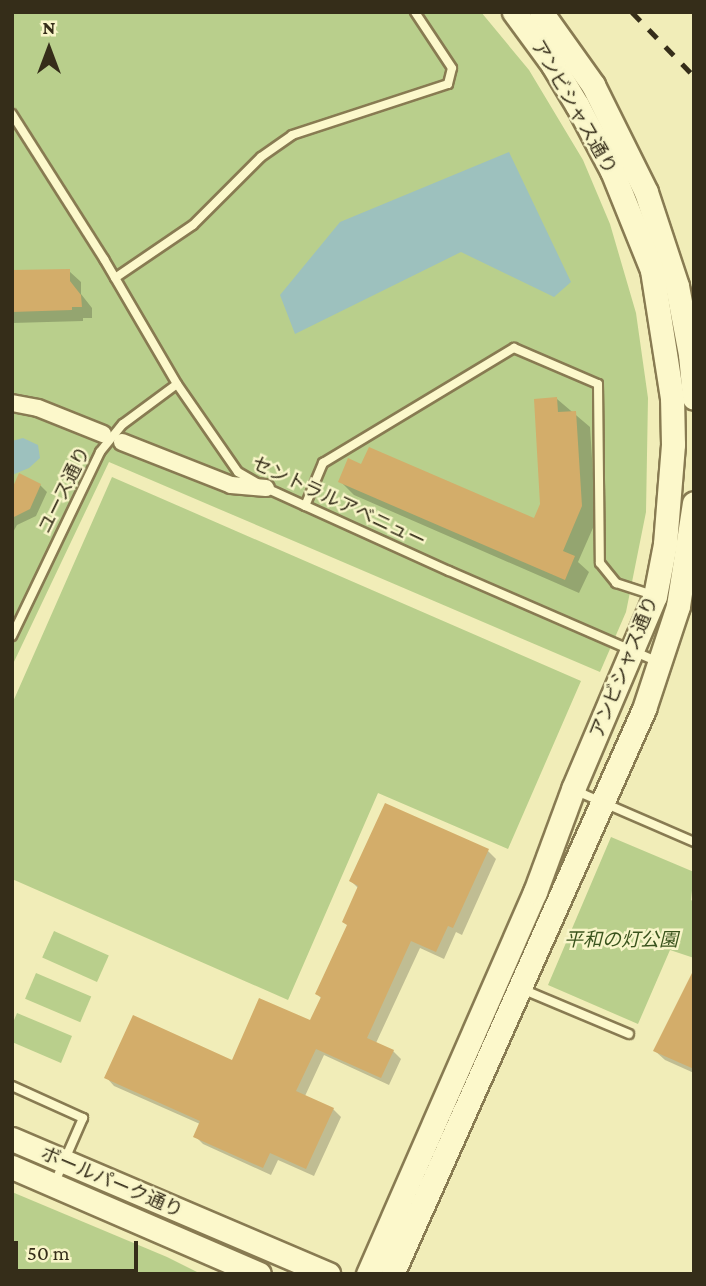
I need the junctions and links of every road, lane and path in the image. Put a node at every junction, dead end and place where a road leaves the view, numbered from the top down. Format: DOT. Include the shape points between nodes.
graph roads {
  1 [pos="415,12"];
  2 [pos="514,12"];
  3 [pos="541,12"];
  4 [pos="12,114"];
  5 [pos="115,278"];
  6 [pos="684,355"];
  7 [pos="177,384"];
  8 [pos="694,398"];
  9 [pos="12,403"];
  10 [pos="103,434"];
  11 [pos="122,442"];
  12 [pos="266,488"];
  13 [pos="694,503"];
  14 [pos="305,506"];
  15 [pos="655,596"];
  16 [pos="12,636"];
  17 [pos="633,651"];
  18 [pos="660,663"];
  19 [pos="573,789"];
  20 [pos="603,804"];
  21 [pos="693,839"];
  22 [pos="498,978"];
  23 [pos="520,988"];
  24 [pos="629,1034"];
  25 [pos="12,1086"];
  26 [pos="12,1139"];
  27 [pos="64,1161"];
  28 [pos="12,1167"];
  29 [pos="54,1185"];
  30 [pos="259,1274"];
  31 [pos="328,1274"];
  32 [pos="368,1274"];
  33 [pos="392,1274"];
  1 -- 5 [label="lane" via="452,68 448,84 292,135 261,157 193,225"];
  2 -- 6 [label="street, アンビシャス通り" via="553,65 612,171"];
  3 -- 6 [label="street, アンビシャス通り" via="593,85 632,159 677,286"];
  4 -- 5 [label="lane, セントラルアベニュー"];
  5 -- 7 [label="lane, セントラルアベニュー"];
  6 -- 8 [label="street, アンビシャス通り"];
  6 -- 15 [label="street, アンビシャス通り" via="665,544"];
  7 -- 12 [label="lane, セントラルアベニュー" via="238,472"];
  7 -- 16 [label="lane, ユース通り" via="123,424 100,452"];
  9 -- 10 [label="street" via="46,410"];
  11 -- 12 [label="street" via="231,485"];
  12 -- 14 [label="lane, セントラルアベニュー"];
  13 -- 18 [label="street, アンビシャス通り" via="678,606"];
  14 -- 15 [label="lane" via="323,463 514,348 598,384 600,563 616,583"];
  14 -- 17 [label="lane, セントラルアベニュー"];
  15 -- 17 [label="street, アンビシャス通り"];
  17 -- 18 [label="lane, セントラルアベニュー"];
  17 -- 19 [label="street, アンビシャス通り"];
  18 -- 20 [label="street, アンビシャス通り"];
  19 -- 20 [label="lane"];
  19 -- 22 [label="street, アンビシャス通り"];
  20 -- 21 [label="lane"];
  20 -- 23 [label="street, アンビシャス通り"];
  22 -- 23 [label="lane"];
  22 -- 32 [label="street, アンビシャス通り"];
  23 -- 24 [label="lane"];
  23 -- 33 [label="street, アンビシャス通り"];
  25 -- 27 [label="lane" via="83,1118"];
  26 -- 27 [label="street, ボールパーク通り"];
  27 -- 29 [label="lane"];
  27 -- 31 [label="street, ボールパーク通り"];
  28 -- 29 [label="street, ボールパーク通り"];
  29 -- 30 [label="street, ボールパーク通り"];
}
